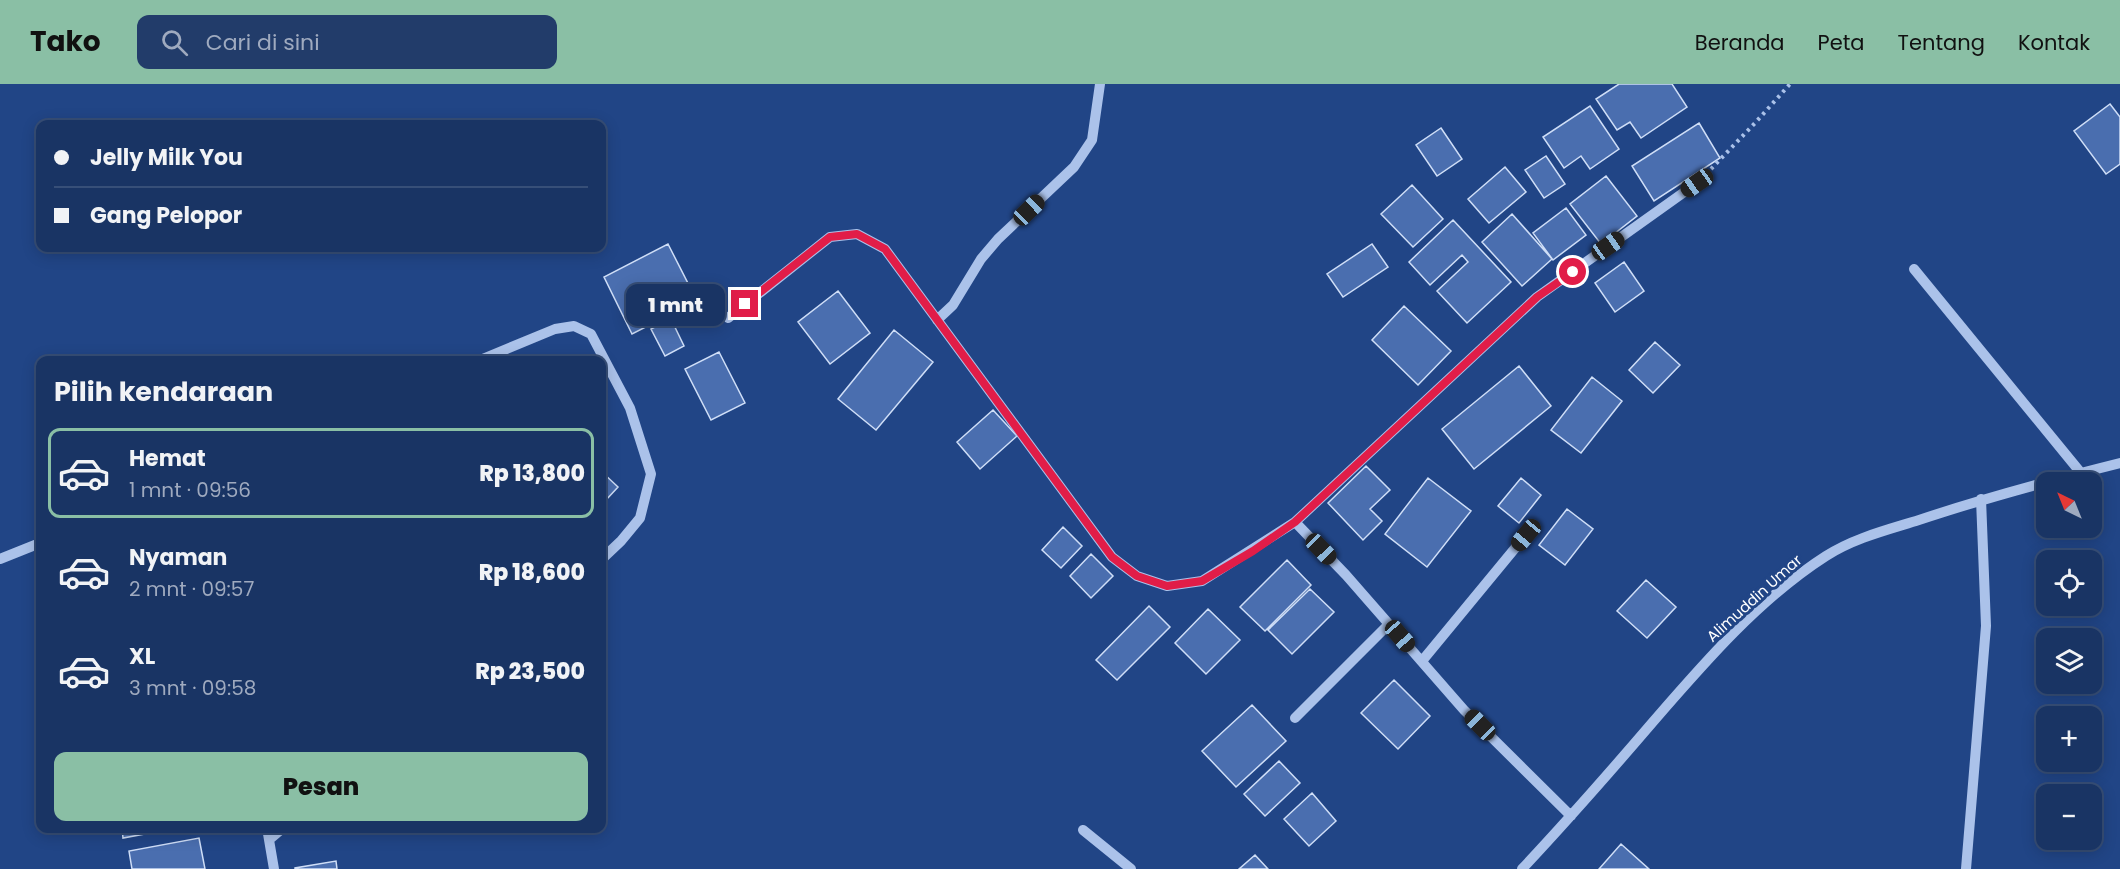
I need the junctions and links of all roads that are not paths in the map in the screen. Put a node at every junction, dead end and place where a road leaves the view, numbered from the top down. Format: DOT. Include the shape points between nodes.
graph roads {
  1 [pos="1101,84"];
  2 [pos="1697,183"];
  3 [pos="1914,269"];
  4 [pos="728,318"];
  5 [pos="937,320"];
  6 [pos="490,356"];
  7 [pos="603,356"];
  8 [pos="606,362"];
  9 [pos="2120,463"];
  10 [pos="2080,472"];
  11 [pos="2085,472"];
  12 [pos="2036,485"];
  13 [pos="1981,499"];
  14 [pos="1295,522"];
  15 [pos="1526,535"];
  16 [pos="36,545"];
  17 [pos="606,555"];
  18 [pos="0,559"];
  19 [pos="1389,624"];
  20 [pos="1422,661"];
  21 [pos="1295,718"];
  22 [pos="1571,816"];
  23 [pos="1083,830"];
  24 [pos="268,833"];
  25 [pos="274,869"];
  26 [pos="1131,869"];
  27 [pos="1522,869"];
  28 [pos="1966,869"];
  1 -- 5 [label="street" via="1092,140 1074,167 998,238 953,305"];
  2 -- 14 [label="street" via="1537,297"];
  3 -- 10 [label="street"];
  4 -- 5 [label="street" via="830,237 857,234 885,249"];
  5 -- 14 [label="street" via="1112,557 1137,576 1167,586 1202,581"];
  6 -- 7 [label="street" via="555,329 574,326 591,334"];
  8 -- 17 [label="street" via="630,408 651,474 640,518"];
  9 -- 11 [label="street, Alimuddin Umar"];
  12 -- 13 [label="street, Alimuddin Umar"];
  13 -- 22 [label="street, Alimuddin Umar" via="1856,540 1826,556 1789,584 1698,670"];
  13 -- 28 [label="street" via="1986,626"];
  14 -- 19 [label="street"];
  15 -- 20 [label="street"];
  16 -- 18 [label="street"];
  19 -- 20 [label="street"];
  19 -- 21 [label="street"];
  20 -- 22 [label="street" via="1464,710"];
  22 -- 27 [label="street, Alimuddin Umar"];
  23 -- 26 [label="street"];
  24 -- 25 [label="street"];
}
